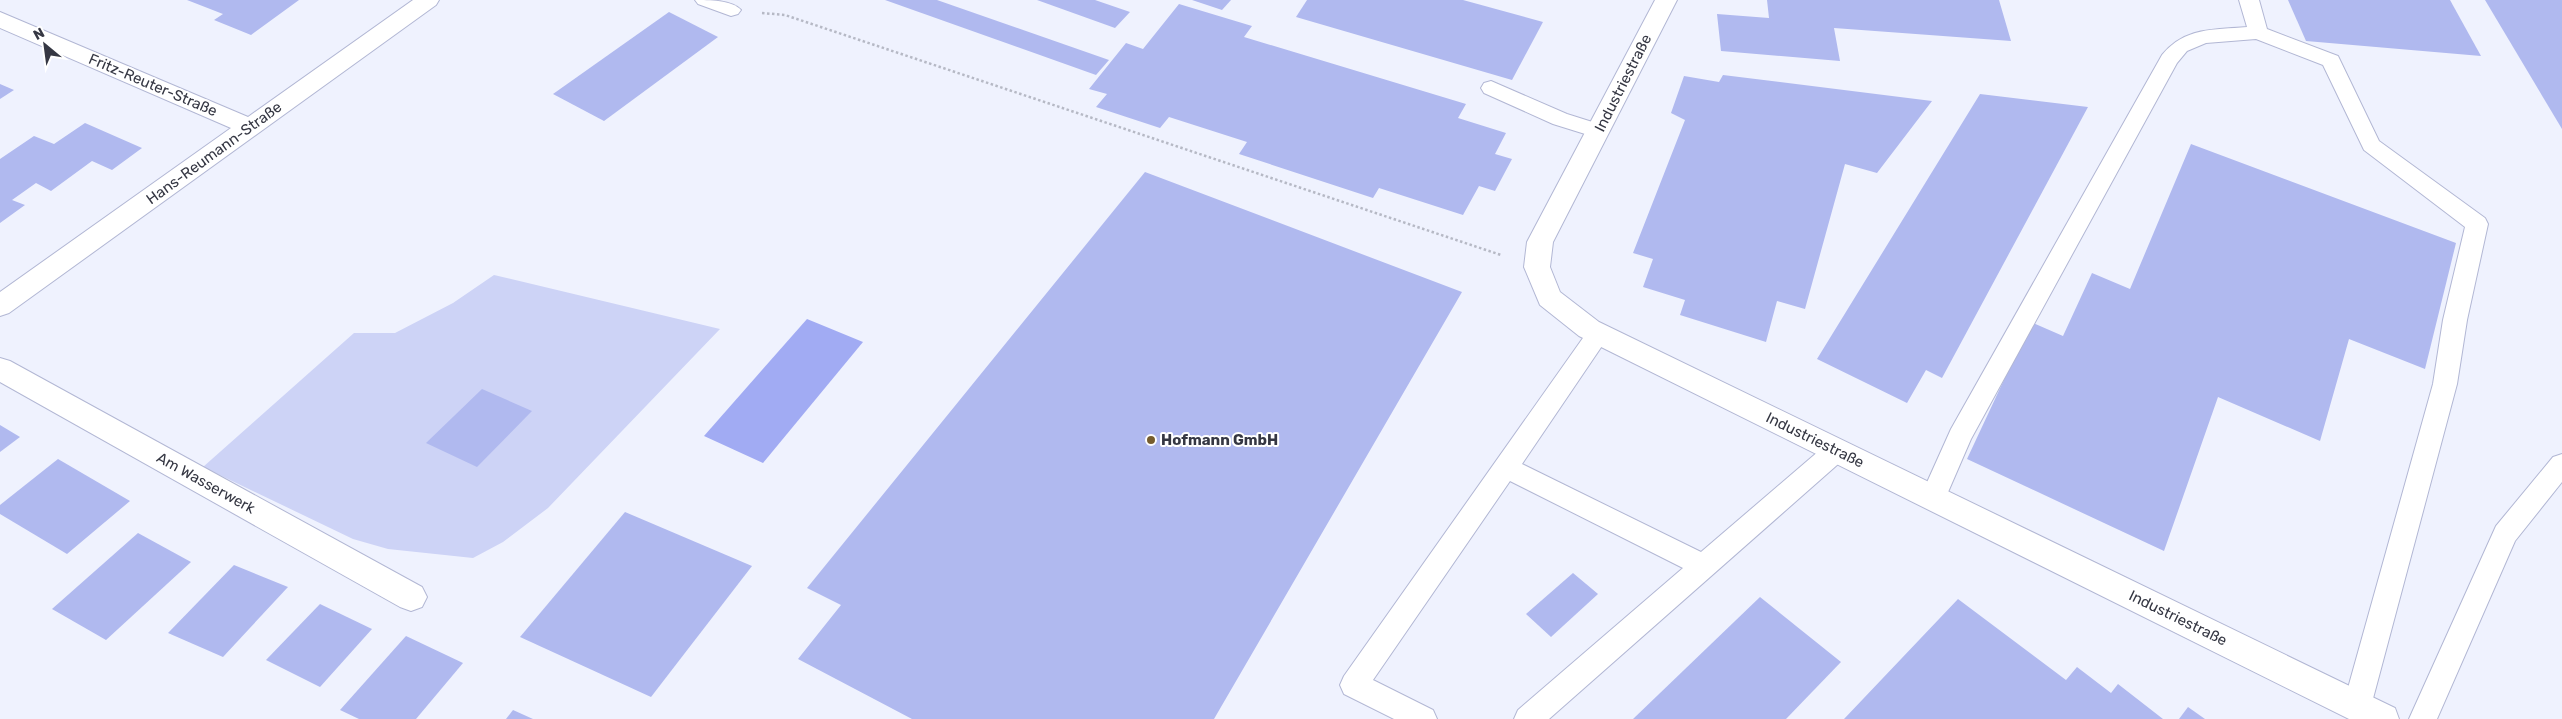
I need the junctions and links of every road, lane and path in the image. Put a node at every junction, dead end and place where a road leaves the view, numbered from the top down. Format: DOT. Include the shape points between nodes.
graph roads {
  1 [pos="428,0"];
  2 [pos="705,0"];
  3 [pos="1666,0"];
  4 [pos="2250,0"];
  5 [pos="732,10"];
  6 [pos="0,19"];
  7 [pos="2258,33"];
  8 [pos="1491,88"];
  9 [pos="250,127"];
  10 [pos="1598,131"];
  11 [pos="1537,267"];
  12 [pos="0,306"];
  13 [pos="1598,334"];
  14 [pos="0,369"];
  15 [pos="1836,450"];
  16 [pos="2562,464"];
  17 [pos="1505,467"];
  18 [pos="1933,498"];
  19 [pos="1704,566"];
  20 [pos="411,597"];
  21 [pos="2356,706"];
  22 [pos="1423,719"];
  23 [pos="1528,719"];
  24 [pos="2383,719"];
  25 [pos="2423,719"];
  1 -- 9 [label="street, Hans-Reumann-Straße"];
  2 -- 5 [label="lane"];
  3 -- 10 [label="street, Industriestraße"];
  4 -- 7 [label="lane"];
  5 -- 11 [label="path" via="785,15"];
  6 -- 9 [label="street, Fritz-Reuter-Straße"];
  7 -- 18 [label="lane" via="2203,37 2180,46 2169,60 1968,420"];
  7 -- 21 [label="lane" via="2331,60 2371,145 2477,224 2455,320 2445,384"];
  8 -- 10 [label="lane" via="1560,119"];
  9 -- 12 [label="street, Hans-Reumann-Straße"];
  10 -- 11 [label="street, Industriestraße" via="1540,242"];
  11 -- 13 [label="street, Industriestraße" via="1549,298"];
  13 -- 15 [label="street, Industriestraße"];
  13 -- 17 [label="lane"];
  14 -- 20 [label="street, Am Wasserwerk"];
  15 -- 18 [label="street, Industriestraße"];
  15 -- 19 [label="lane"];
  16 -- 25 [label="lane" via="2505,534"];
  17 -- 19 [label="lane"];
  17 -- 22 [label="lane" via="1354,685"];
  18 -- 21 [label="street, Industriestraße"];
  19 -- 23 [label="lane"];
  21 -- 24 [label="street, Industriestraße"];
}
